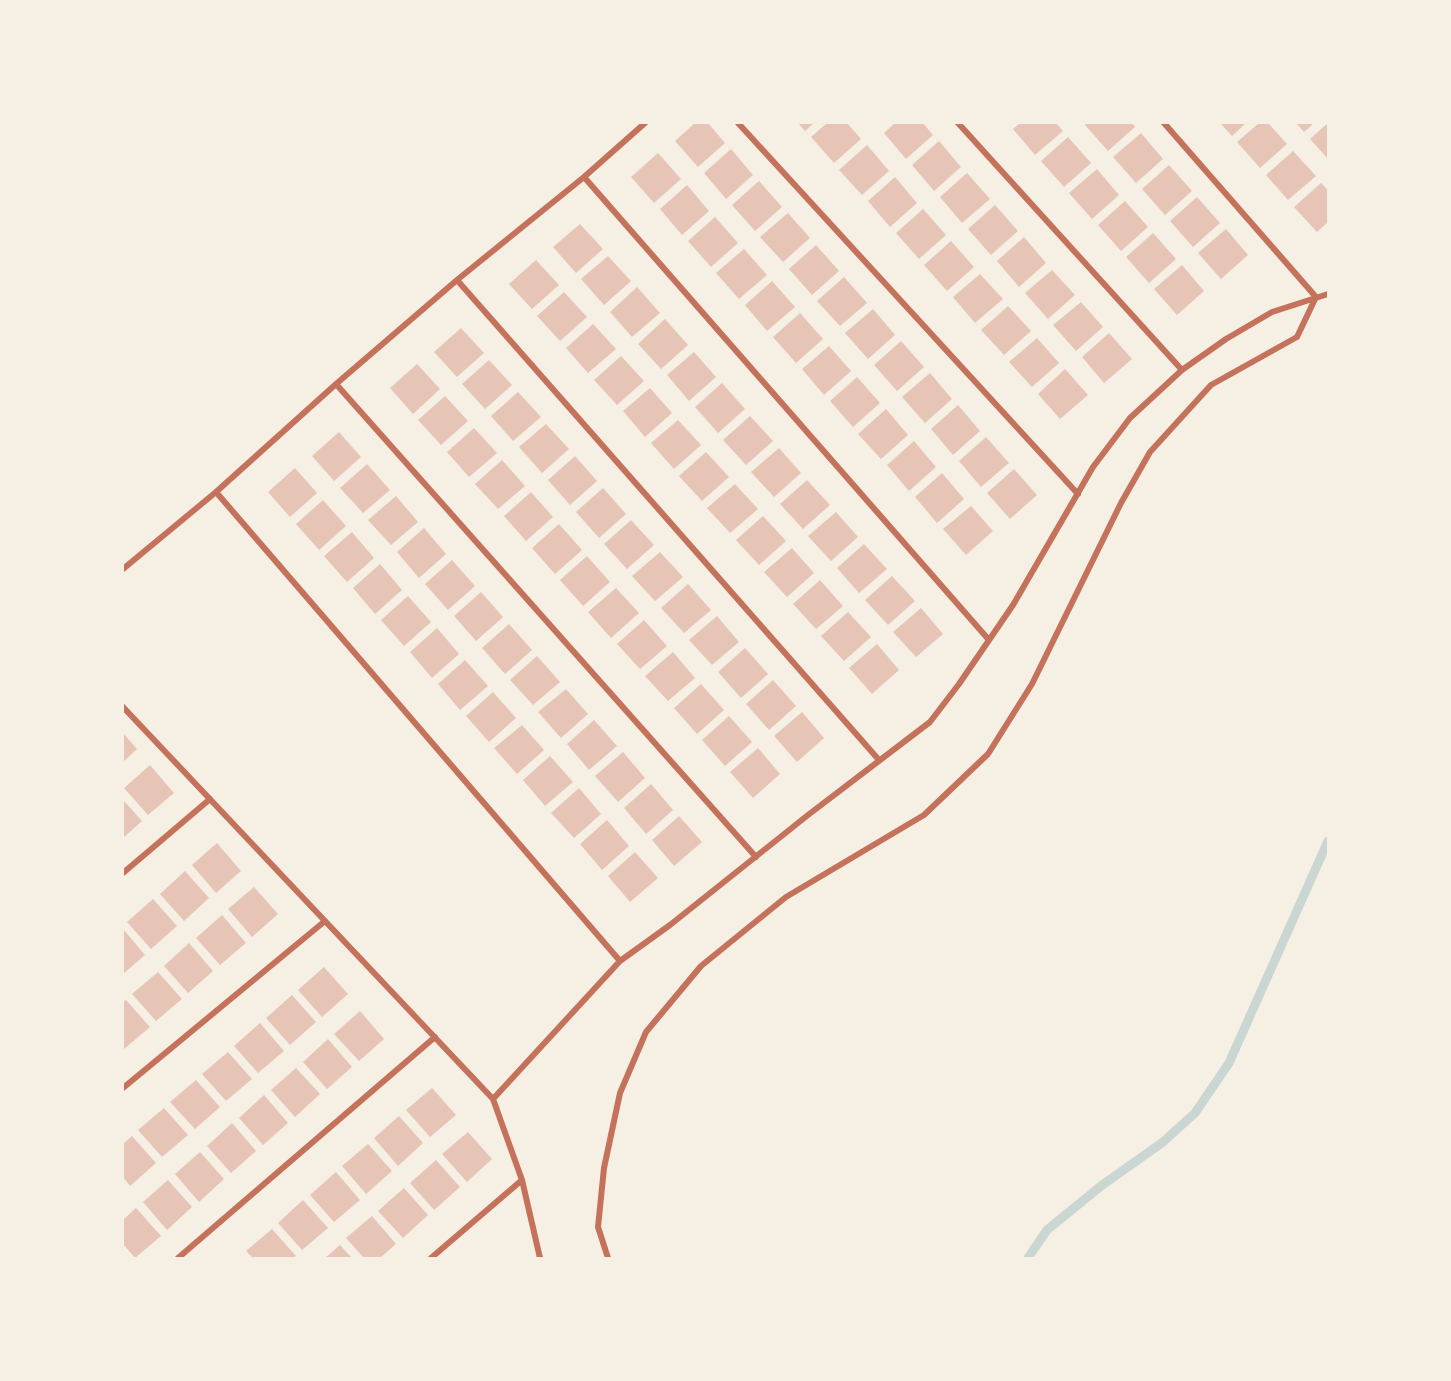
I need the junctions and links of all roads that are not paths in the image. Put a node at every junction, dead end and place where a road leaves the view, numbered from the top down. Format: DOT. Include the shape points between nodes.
graph roads {
  1 [pos="645,123"];
  2 [pos="738,123"];
  3 [pos="958,123"];
  4 [pos="1164,123"];
  5 [pos="584,177"];
  6 [pos="457,280"];
  7 [pos="1328,294"];
  8 [pos="1316,297"];
  9 [pos="1182,370"];
  10 [pos="336,384"];
  11 [pos="216,492"];
  12 [pos="1078,494"];
  13 [pos="123,569"];
  14 [pos="988,640"];
  15 [pos="123,707"];
  16 [pos="879,760"];
  17 [pos="210,799"];
  18 [pos="756,857"];
  19 [pos="123,873"];
  20 [pos="325,921"];
  21 [pos="620,961"];
  22 [pos="435,1037"];
  23 [pos="123,1088"];
  24 [pos="493,1099"];
  25 [pos="522,1180"];
  26 [pos="178,1258"];
  27 [pos="431,1258"];
  28 [pos="540,1258"];
  29 [pos="608,1258"];
  1 -- 5 [label="street"];
  2 -- 12 [label="street"];
  3 -- 9 [label="street"];
  4 -- 8 [label="street"];
  5 -- 6 [label="street"];
  5 -- 14 [label="street"];
  6 -- 10 [label="street"];
  6 -- 16 [label="street"];
  7 -- 8 [label="street"];
  8 -- 9 [label="street" via="1272,312"];
  8 -- 29 [label="street" via="1297,338 1211,385 1150,452 1032,684 988,754 924,815 786,897 701,966 646,1032 620,1093 604,1168 598,1227"];
  9 -- 12 [label="street" via="1130,418"];
  10 -- 11 [label="street"];
  10 -- 18 [label="street"];
  11 -- 13 [label="street"];
  11 -- 21 [label="street"];
  12 -- 14 [label="street"];
  14 -- 16 [label="street" via="930,722"];
  15 -- 17 [label="street"];
  16 -- 18 [label="street"];
  17 -- 19 [label="street"];
  17 -- 20 [label="street"];
  18 -- 21 [label="street"];
  20 -- 22 [label="street"];
  20 -- 23 [label="street"];
  21 -- 24 [label="street"];
  22 -- 24 [label="street"];
  22 -- 26 [label="street"];
  24 -- 25 [label="street"];
  25 -- 27 [label="street"];
  25 -- 28 [label="street"];
}
